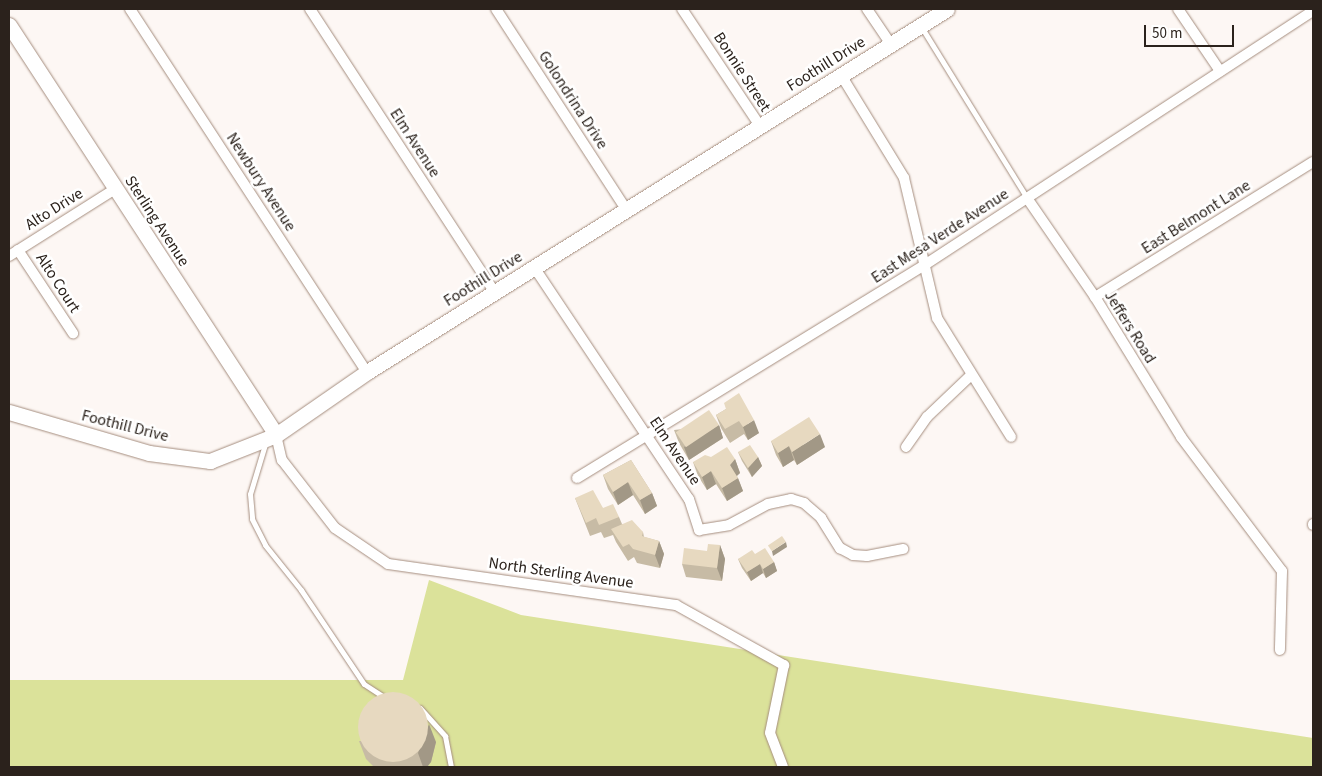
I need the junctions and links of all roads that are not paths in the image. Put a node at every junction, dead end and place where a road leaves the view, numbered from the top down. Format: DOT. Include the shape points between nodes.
graph roads {
  1 [pos="130,9"];
  2 [pos="310,9"];
  3 [pos="496,9"];
  4 [pos="682,9"];
  5 [pos="867,9"];
  6 [pos="946,9"];
  7 [pos="1178,9"];
  8 [pos="1313,11"];
  9 [pos="9,25"];
  10 [pos="920,26"];
  11 [pos="890,43"];
  12 [pos="1220,71"];
  13 [pos="841,75"];
  14 [pos="760,126"];
  15 [pos="1313,162"];
  16 [pos="115,189"];
  17 [pos="1027,198"];
  18 [pos="624,208"];
  19 [pos="18,250"];
  20 [pos="9,256"];
  21 [pos="923,266"];
  22 [pos="534,267"];
  23 [pos="495,293"];
  24 [pos="1094,297"];
  25 [pos="73,333"];
  26 [pos="367,372"];
  27 [pos="970,376"];
  28 [pos="9,412"];
  29 [pos="272,436"];
  30 [pos="647,437"];
  31 [pos="1011,438"];
  32 [pos="906,447"];
  33 [pos="577,478"];
  34 [pos="904,549"];
  35 [pos="1280,650"];
  36 [pos="396,700"];
  37 [pos="415,705"];
  38 [pos="451,767"];
  39 [pos="783,767"];
  1 -- 26 [label="street, Newbury Avenue"];
  2 -- 23 [label="street, Elm Avenue"];
  3 -- 18 [label="street, Golondrina Drive"];
  4 -- 14 [label="street, Bonnie Street"];
  5 -- 11 [label="street"];
  6 -- 10 [label="street, Foothill Drive"];
  7 -- 12 [label="street"];
  8 -- 12 [label="street, East Mesa Verde Avenue"];
  9 -- 16 [label="street, Sterling Avenue"];
  10 -- 11 [label="street, Foothill Drive"];
  10 -- 17 [label="lane, Jeffers Road"];
  11 -- 13 [label="street, Foothill Drive"];
  12 -- 17 [label="street, East Mesa Verde Avenue"];
  13 -- 14 [label="street, Foothill Drive"];
  13 -- 21 [label="street" via="904,178"];
  14 -- 18 [label="street, Foothill Drive"];
  15 -- 24 [label="street, East Belmont Lane"];
  16 -- 19 [label="street, Alto Drive"];
  16 -- 29 [label="street, Sterling Avenue"];
  17 -- 21 [label="street, East Mesa Verde Avenue"];
  17 -- 24 [label="street, Jeffers Road"];
  18 -- 22 [label="street, Foothill Drive"];
  19 -- 20 [label="street, Alto Drive"];
  19 -- 25 [label="street, Alto Court"];
  21 -- 27 [label="street" via="937,318"];
  21 -- 30 [label="street, East Mesa Verde Avenue"];
  22 -- 23 [label="street, Foothill Drive"];
  22 -- 30 [label="street, Elm Avenue"];
  23 -- 26 [label="street, Foothill Drive"];
  24 -- 35 [label="street, Jeffers Road" via="1180,437 1282,571"];
  26 -- 29 [label="street, Foothill Drive"];
  27 -- 31 [label="street"];
  27 -- 32 [label="street" via="927,417"];
  28 -- 29 [label="street, Foothill Drive" via="149,453 210,460"];
  29 -- 36 [label="lane" via="250,494 252,519 265,545 301,590 364,684 377,695"];
  29 -- 39 [label="street, North Sterling Avenue" via="282,460 335,528 388,564 676,605 784,665 770,733"];
  30 -- 33 [label="street, East Mesa Verde Avenue"];
  30 -- 34 [label="street, Elm Avenue" via="689,499 699,530 730,525 768,504 791,498 804,503 821,518 840,548 853,555 867,556"];
  37 -- 38 [label="lane" via="434,719 446,736"];
}
